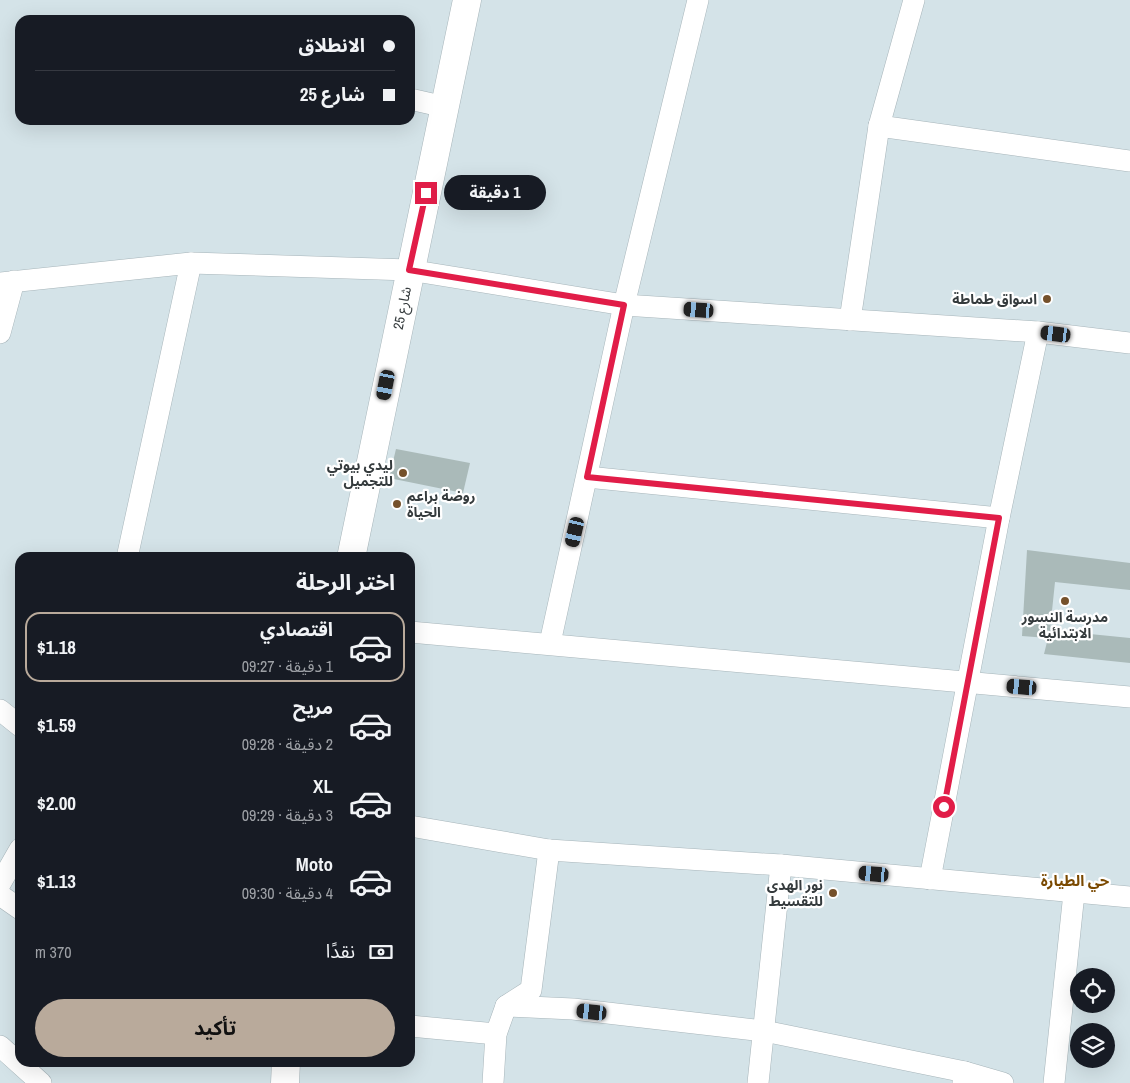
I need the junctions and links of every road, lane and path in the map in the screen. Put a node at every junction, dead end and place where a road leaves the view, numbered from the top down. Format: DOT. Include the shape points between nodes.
graph roads {
  1 [pos="467,0"];
  2 [pos="698,0"];
  3 [pos="914,0"];
  4 [pos="415,101"];
  5 [pos="444,107"];
  6 [pos="879,126"];
  7 [pos="1130,161"];
  8 [pos="191,263"];
  9 [pos="409,270"];
  10 [pos="7,282"];
  11 [pos="624,305"];
  12 [pos="850,320"];
  13 [pos="1038,332"];
  14 [pos="0,333"];
  15 [pos="1130,343"];
  16 [pos="587,477"];
  17 [pos="999,518"];
  18 [pos="128,552"];
  19 [pos="352,552"];
  20 [pos="415,632"];
  21 [pos="550,643"];
  22 [pos="968,682"];
  23 [pos="1130,697"];
  24 [pos="0,710"];
  25 [pos="15,722"];
  26 [pos="415,827"];
  27 [pos="549,850"];
  28 [pos="15,858"];
  29 [pos="781,865"];
  30 [pos="930,879"];
  31 [pos="0,884"];
  32 [pos="1074,892"];
  33 [pos="0,895"];
  34 [pos="1130,897"];
  35 [pos="15,906"];
  36 [pos="506,1006"];
  37 [pos="415,1026"];
  38 [pos="764,1031"];
  39 [pos="496,1034"];
  40 [pos="0,1046"];
  41 [pos="15,1060"];
  42 [pos="23,1067"];
  43 [pos="286,1067"];
  44 [pos="964,1078"];
  45 [pos="41,1083"];
  46 [pos="285,1083"];
  47 [pos="493,1083"];
  48 [pos="758,1083"];
  49 [pos="1003,1083"];
  50 [pos="1054,1083"];
  1 -- 5 [label="street, شارع 25"];
  2 -- 11 [label="street"];
  3 -- 6 [label="street"];
  4 -- 5 [label="street"];
  5 -- 9 [label="street, شارع 25"];
  6 -- 7 [label="street"];
  6 -- 12 [label="street"];
  8 -- 9 [label="street"];
  8 -- 10 [label="street"];
  8 -- 18 [label="street"];
  9 -- 11 [label="street"];
  9 -- 19 [label="street, شارع 25"];
  10 -- 14 [label="street"];
  11 -- 12 [label="street"];
  11 -- 16 [label="street"];
  12 -- 13 [label="street"];
  13 -- 15 [label="street"];
  13 -- 17 [label="street"];
  16 -- 17 [label="street"];
  16 -- 21 [label="street"];
  17 -- 22 [label="street"];
  20 -- 21 [label="street"];
  21 -- 22 [label="street"];
  22 -- 23 [label="street"];
  22 -- 30 [label="street"];
  24 -- 25 [label="street"];
  26 -- 27 [label="street"];
  27 -- 29 [label="street"];
  27 -- 36 [label="street" via="531,990"];
  28 -- 31 [label="street"];
  29 -- 30 [label="street"];
  29 -- 38 [label="street"];
  30 -- 32 [label="street"];
  32 -- 34 [label="street"];
  32 -- 50 [label="street"];
  33 -- 35 [label="street"];
  36 -- 38 [label="street" via="573,1009"];
  36 -- 39 [label="street"];
  37 -- 39 [label="street"];
  38 -- 44 [label="street"];
  38 -- 48 [label="street"];
  39 -- 47 [label="street"];
  40 -- 41 [label="street"];
  42 -- 45 [label="street"];
  43 -- 46 [label="street"];
  44 -- 49 [label="street"];
}
